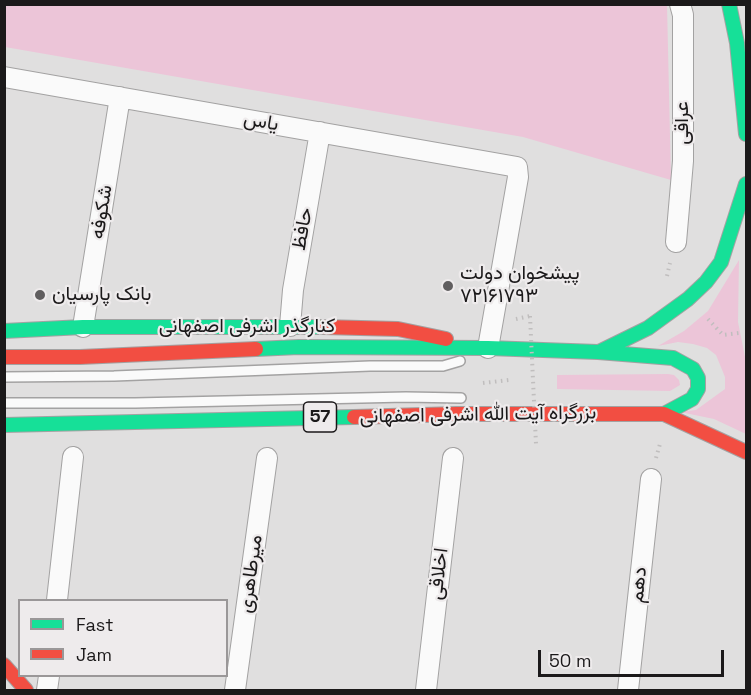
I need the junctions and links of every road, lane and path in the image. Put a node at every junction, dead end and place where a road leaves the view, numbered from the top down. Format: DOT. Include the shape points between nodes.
graph roads {
  1 [pos="680,4"];
  2 [pos="729,4"];
  3 [pos="4,77"];
  4 [pos="120,97"];
  5 [pos="320,132"];
  6 [pos="747,134"];
  7 [pos="747,184"];
  8 [pos="676,242"];
  9 [pos="703,315"];
  10 [pos="530,316"];
  11 [pos="290,326"];
  12 [pos="83,327"];
  13 [pos="4,331"];
  14 [pos="739,333"];
  15 [pos="482,352"];
  16 [pos="598,352"];
  17 [pos="4,357"];
  18 [pos="466,360"];
  19 [pos="4,377"];
  20 [pos="475,398"];
  21 [pos="4,403"];
  22 [pos="590,404"];
  23 [pos="635,414"];
  24 [pos="664,414"];
  25 [pos="8,426"];
  26 [pos="536,444"];
  27 [pos="747,452"];
  28 [pos="73,457"];
  29 [pos="267,458"];
  30 [pos="453,458"];
  31 [pos="651,479"];
  32 [pos="57,599"];
  33 [pos="4,665"];
  34 [pos="26,690"];
  35 [pos="235,690"];
  36 [pos="426,690"];
  37 [pos="628,690"];
  1 -- 8 [label="street, عراقی" via="683,161"];
  2 -- 6 [label="main road" via="739,52"];
  3 -- 4 [label="street, یاس"];
  4 -- 5 [label="street, یاس"];
  4 -- 12 [label="street, شکوفه"];
  5 -- 11 [label="street, حافظ"];
  5 -- 15 [label="street, یاس" via="517,167"];
  7 -- 16 [label="main road" via="721,262 706,282 648,328"];
  9 -- 14 [label="path" via="723,335"];
  10 -- 26 [label="path, bridge"];
  11 -- 12 [label="main road, کنارگذر اشرفی اصفهانی"];
  11 -- 15 [label="main road, کنارگذر اشرفی اصفهانی" via="398,329"];
  12 -- 13 [label="main road, کنارگذر اشرفی اصفهانی"];
  15 -- 16 [label="main road"];
  15 -- 17 [label="main road" via="299,347"];
  16 -- 24 [label="main road" via="673,358 693,369 698,389 692,399"];
  18 -- 19 [label="lane" via="443,366"];
  20 -- 21 [label="lane"];
  22 -- 23 [label="lane"];
  23 -- 24 [label="main road, بزرگراه آیت الله اشرفی اصفهانی / 57"];
  23 -- 25 [label="main road, بزرگراه آیت الله اشرفی اصفهانی / 57" via="446,414"];
  24 -- 27 [label="main road, 57"];
  28 -- 32 [label="street"];
  29 -- 35 [label="street, میرطاهری"];
  30 -- 36 [label="street, اخلاقی"];
  31 -- 37 [label="street, دهم"];
  33 -- 34 [label="main road"];
}
